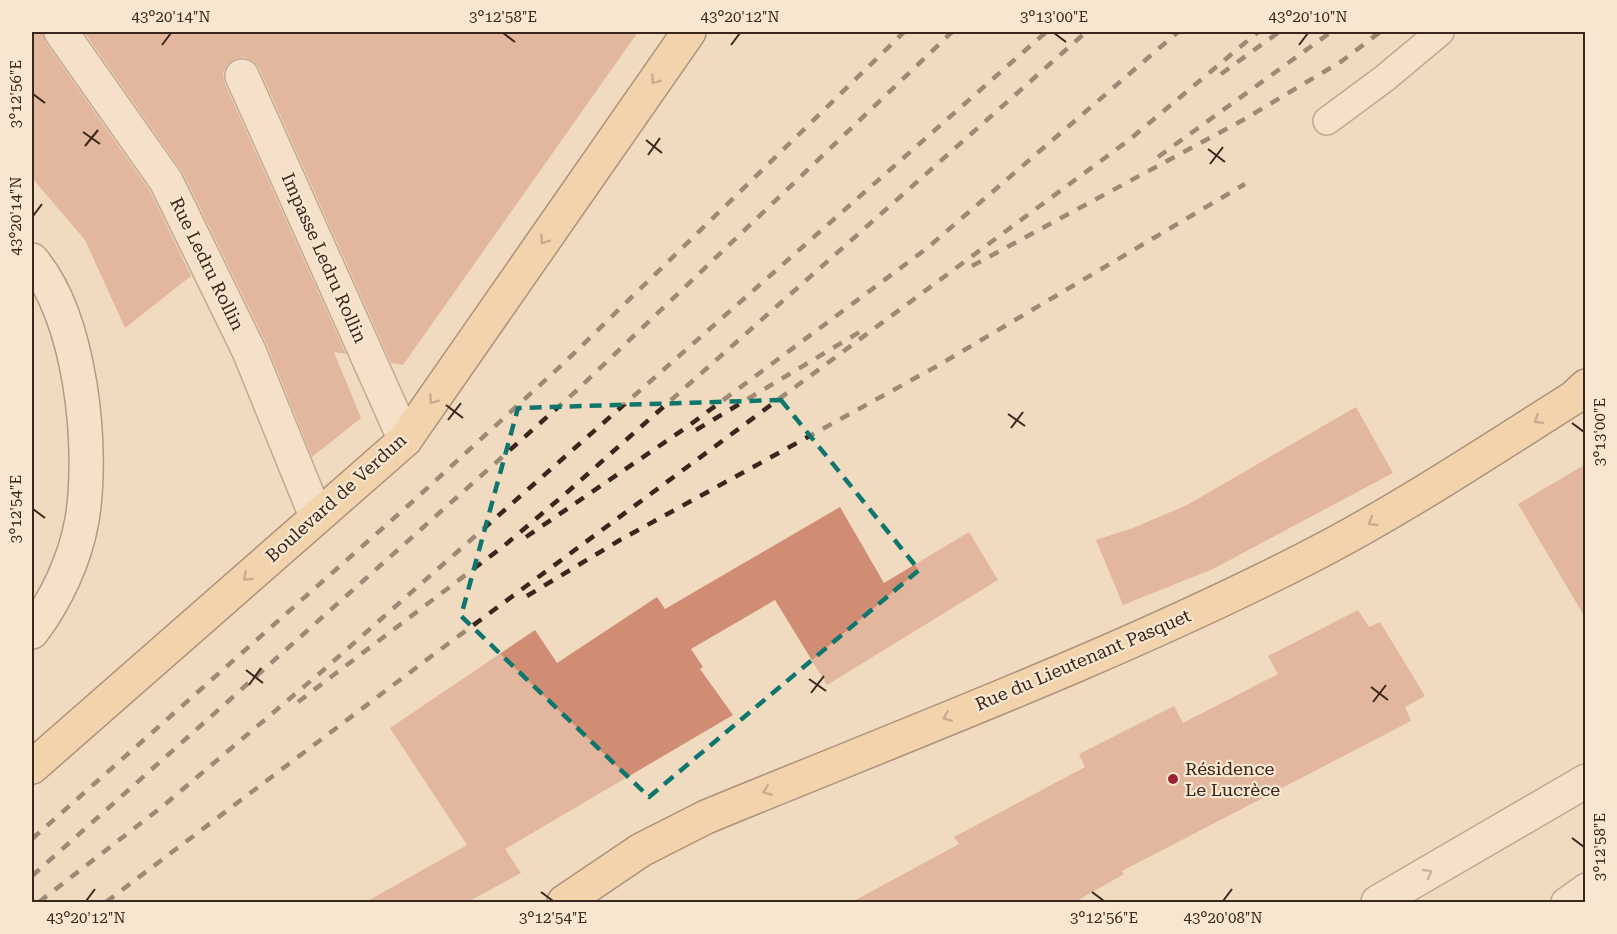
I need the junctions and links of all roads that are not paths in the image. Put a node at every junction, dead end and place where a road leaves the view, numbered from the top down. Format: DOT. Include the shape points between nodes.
graph roads {
  1 [pos="61,32"];
  2 [pos="689,32"];
  3 [pos="1440,32"];
  4 [pos="242,76"];
  5 [pos="1327,121"];
  6 [pos="32,260"];
  7 [pos="1586,386"];
  8 [pos="405,440"];
  9 [pos="316,516"];
  10 [pos="32,632"];
  11 [pos="32,767"];
  12 [pos="1586,781"];
  13 [pos="1586,887"];
  14 [pos="564,903"];
  15 [pos="1378,903"];
  16 [pos="1565,903"];
  1 -- 9 [label="street, Rue Ledru Rollin" via="166,181 249,351"];
  2 -- 8 [label="main road, Boulevard de Verdun, one-way"];
  3 -- 5 [label="lane"];
  4 -- 8 [label="street, Impasse Ledru Rollin"];
  6 -- 10 [label="street" via="62,316 79,377 86,474 82,521 68,569"];
  7 -- 14 [label="main road, Rue du Lieutenant Pasquet, one-way" via="1472,462 1310,557 1133,641 706,817 642,850"];
  8 -- 9 [label="main road, Boulevard de Verdun"];
  9 -- 11 [label="main road, Boulevard de Verdun, one-way"];
  15 -- 12 [label="street, one-way"];
  13 -- 16 [label="lane"];
}
